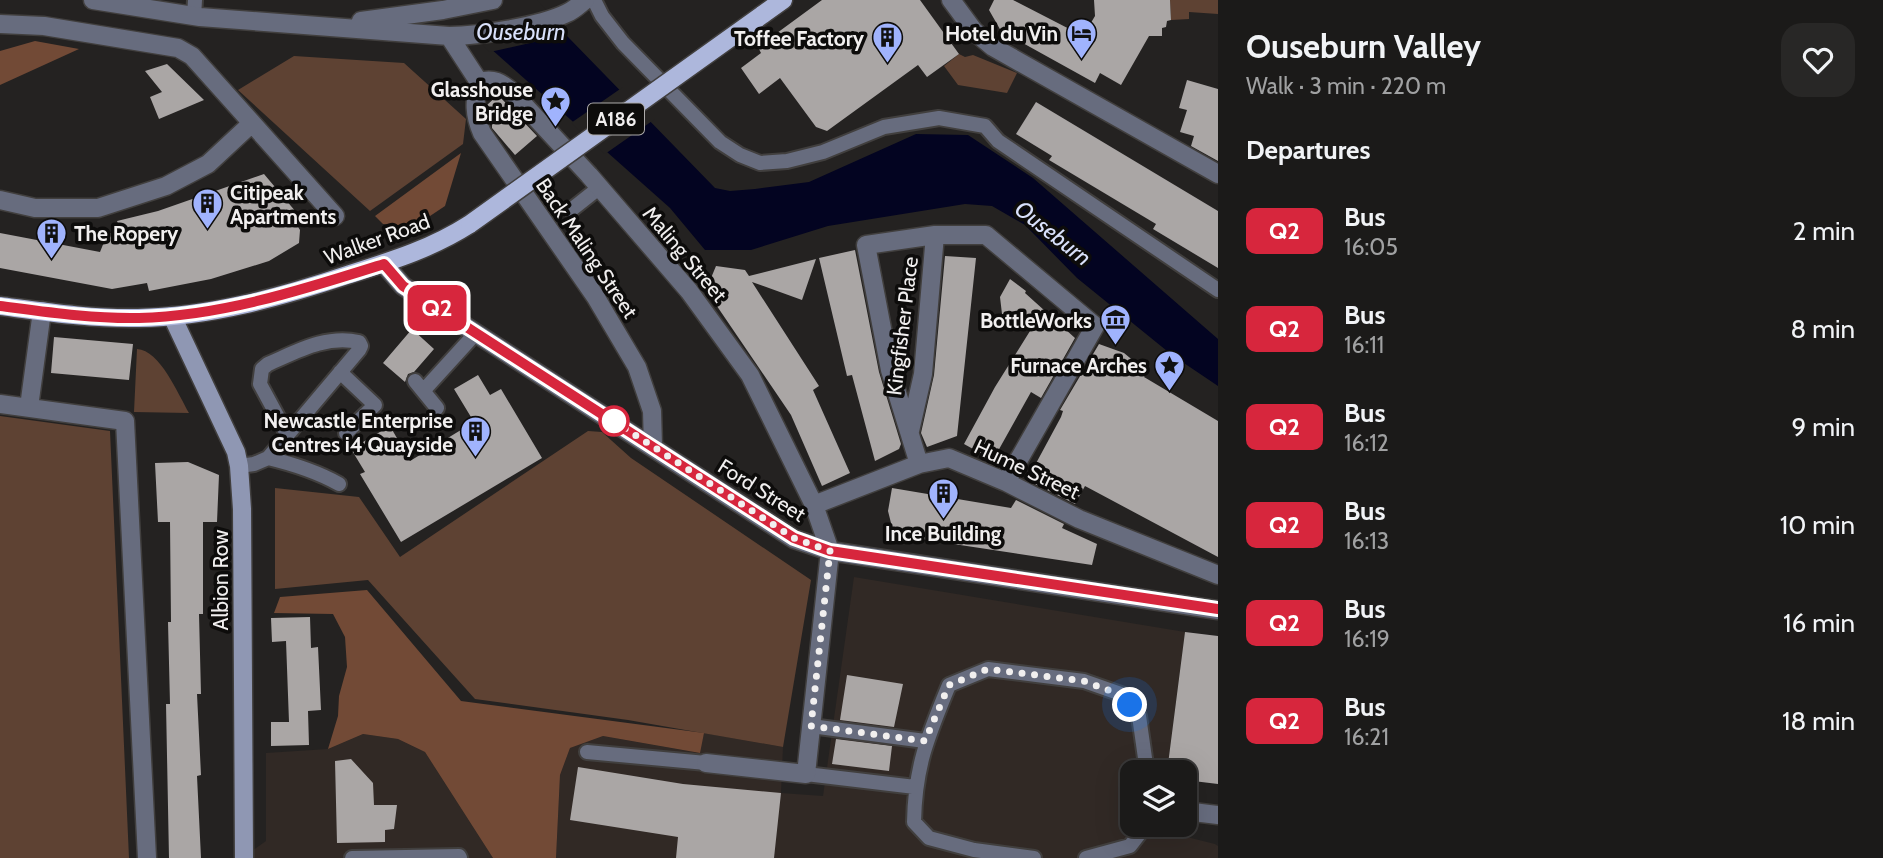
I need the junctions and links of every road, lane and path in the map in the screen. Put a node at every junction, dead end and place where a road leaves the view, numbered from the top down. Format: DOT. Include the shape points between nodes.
graph roads {
  1 [pos="93,0"];
  2 [pos="493,0"];
  3 [pos="585,0"];
  4 [pos="594,0"];
  5 [pos="783,0"];
  6 [pos="951,0"];
  7 [pos="195,8"];
  8 [pos="0,24"];
  9 [pos="326,26"];
  10 [pos="449,36"];
  11 [pos="484,80"];
  12 [pos="252,123"];
  13 [pos="1218,174"];
  14 [pos="594,181"];
  15 [pos="0,200"];
  16 [pos="571,210"];
  17 [pos="335,216"];
  18 [pos="935,235"];
  19 [pos="384,264"];
  20 [pos="1218,290"];
  21 [pos="0,306"];
  22 [pos="41,312"];
  23 [pos="172,316"];
  24 [pos="475,334"];
  25 [pos="340,372"];
  26 [pos="0,404"];
  27 [pos="29,407"];
  28 [pos="437,408"];
  29 [pos="910,431"];
  30 [pos="346,433"];
  31 [pos="287,434"];
  32 [pos="653,446"];
  33 [pos="268,458"];
  34 [pos="919,464"];
  35 [pos="239,466"];
  36 [pos="1006,482"];
  37 [pos="339,484"];
  38 [pos="814,505"];
  39 [pos="830,551"];
  40 [pos="1218,575"];
  41 [pos="1218,610"];
  42 [pos="811,726"];
  43 [pos="925,741"];
  44 [pos="587,752"];
  45 [pos="1145,760"];
  46 [pos="706,763"];
  47 [pos="806,774"];
  48 [pos="915,787"];
  49 [pos="1197,812"];
  50 [pos="1218,815"];
  51 [pos="1136,837"];
  52 [pos="147,858"];
  53 [pos="244,858"];
  54 [pos="352,858"];
  55 [pos="460,858"];
  56 [pos="1034,858"];
  57 [pos="1086,858"];
  1 -- 7 [label="street"];
  2 -- 9 [label="street"];
  3 -- 10 [label="street" via="554,19 472,36"];
  4 -- 20 [label="lane" via="623,43 720,142 740,155 760,163 786,161 823,152 884,127 939,118 985,126 998,141"];
  5 -- 19 [label="main road, Walker Road / A186, bridge" via="470,224 427,248"];
  6 -- 13 [label="street" via="974,31 993,47"];
  7 -- 9 [label="street"];
  8 -- 12 [label="street" via="44,26 178,48 192,56"];
  9 -- 10 [label="street"];
  10 -- 11 [label="street, Maling Street"];
  11 -- 14 [label="street, Maling Street" via="502,83"];
  11 -- 32 [label="street, Back Maling Street" via="475,97 475,117 482,133 595,296 637,367 652,411"];
  12 -- 15 [label="street" via="208,164 166,186 98,208 34,208"];
  12 -- 17 [label="street"];
  14 -- 16 [label="lane"];
  14 -- 38 [label="street, Maling Street" via="689,291 750,375"];
  18 -- 29 [label="street, Kingfisher Place" via="923,374"];
  18 -- 29 [label="street, Kingfisher Place" via="866,245 890,370"];
  18 -- 36 [label="street" via="986,234 1095,326"];
  19 -- 23 [label="main road, Walker Road / A186" via="252,302"];
  19 -- 24 [label="street, Ford Street" via="403,286"];
  21 -- 22 [label="main road, Walker Road / A186"];
  22 -- 23 [label="main road, Walker Road / A186"];
  22 -- 27 [label="street"];
  23 -- 35 [label="street, Albion Row"];
  24 -- 28 [label="lane" via="419,385"];
  24 -- 32 [label="street, Ford Street"];
  25 -- 30 [label="lane" via="375,405"];
  25 -- 31 [label="lane"];
  25 -- 31 [label="lane" via="359,350 359,342 317,342 262,369 260,384"];
  26 -- 27 [label="street"];
  27 -- 52 [label="street" via="125,421"];
  29 -- 34 [label="street, Kingfisher Place"];
  31 -- 33 [label="lane"];
  32 -- 39 [label="street, Ford Street" via="794,538"];
  33 -- 35 [label="lane"];
  33 -- 37 [label="lane"];
  34 -- 36 [label="street, Hume Street" via="949,458"];
  34 -- 38 [label="street, Hume Street"];
  35 -- 53 [label="street, Albion Row"];
  36 -- 40 [label="street, Hume Street" via="1079,519"];
  38 -- 39 [label="street, Maling Street"];
  39 -- 41 [label="street, Ford Street"];
  39 -- 42 [label="street"];
  42 -- 43 [label="lane"];
  42 -- 47 [label="street"];
  43 -- 45 [label="lane" via="949,685 988,669 1084,681 1121,695 1139,716"];
  43 -- 48 [label="lane"];
  44 -- 46 [label="lane"];
  46 -- 47 [label="street"];
  47 -- 48 [label="lane"];
  48 -- 56 [label="lane" via="914,822 929,838"];
  49 -- 50 [label="street"];
  51 -- 57 [label="lane" via="1129,846"];
  54 -- 55 [label="lane"];
}
